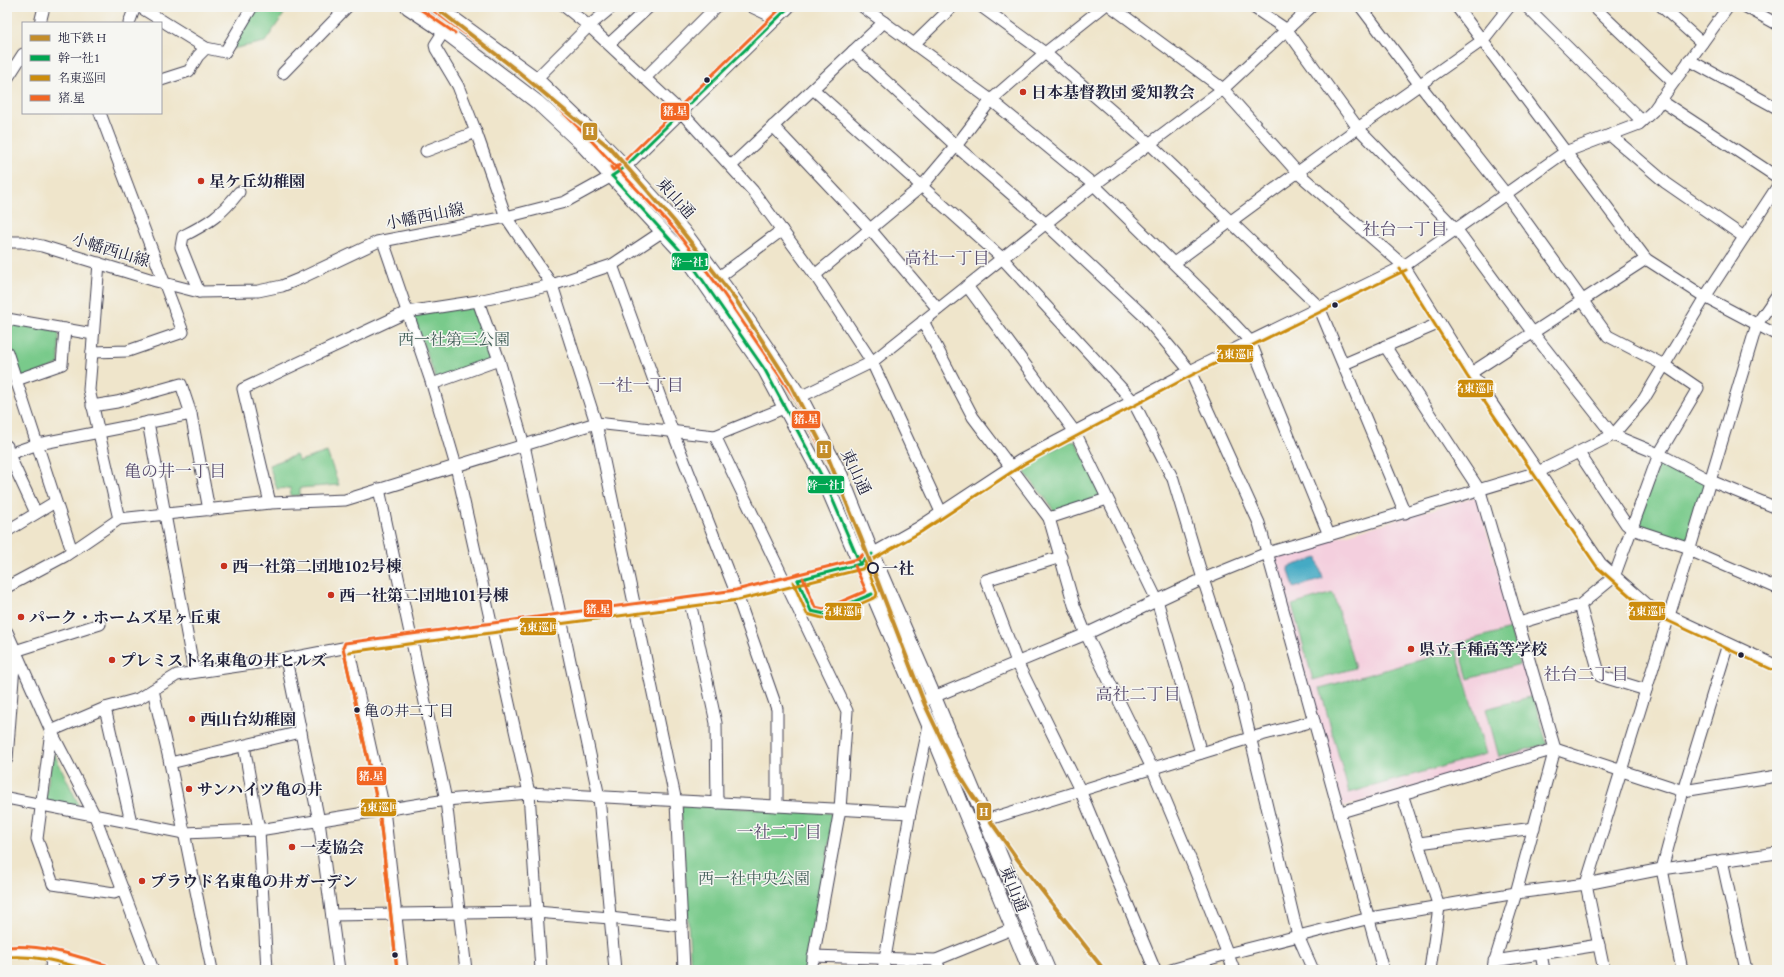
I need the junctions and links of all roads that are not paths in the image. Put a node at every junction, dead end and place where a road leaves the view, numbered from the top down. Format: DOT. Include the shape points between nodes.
graph roads {
  1 [pos="44,7"];
  2 [pos="135,7"];
  3 [pos="140,7"];
  4 [pos="252,7"];
  5 [pos="347,7"];
  6 [pos="408,7"];
  7 [pos="437,7"];
  8 [pos="565,7"];
  9 [pos="612,7"];
  10 [pos="649,7"];
  11 [pos="716,7"];
  12 [pos="752,7"];
  13 [pos="789,7"];
  14 [pos="863,7"];
  15 [pos="952,7"];
  16 [pos="982,7"];
  17 [pos="1103,7"];
  18 [pos="1112,7"];
  19 [pos="1253,7"];
  20 [pos="1311,7"];
  21 [pos="1361,7"];
  22 [pos="1457,7"];
  23 [pos="1509,7"];
  24 [pos="1527,7"];
  25 [pos="1594,7"];
  26 [pos="1662,7"];
  27 [pos="1728,7"];
  28 [pos="1746,7"];
  29 [pos="777,19"];
  30 [pos="40,22"];
  31 [pos="129,22"];
  32 [pos="884,22"];
  33 [pos="1777,24"];
  34 [pos="589,26"];
  35 [pos="1286,30"];
  36 [pos="444,31"];
  37 [pos="1483,40"];
  38 [pos="1702,43"];
  39 [pos="609,44"];
  40 [pos="914,44"];
  41 [pos="206,48"];
  42 [pos="853,51"];
  43 [pos="1045,53"];
  44 [pos="22,56"];
  45 [pos="1689,60"];
  46 [pos="283,73"];
  47 [pos="645,78"];
  48 [pos="7,79"];
  49 [pos="536,79"];
  50 [pos="162,80"];
  51 [pos="1673,82"];
  52 [pos="1420,85"];
  53 [pos="813,89"];
  54 [pos="1223,89"];
  55 [pos="991,100"];
  56 [pos="1660,100"];
  57 [pos="1777,108"];
  58 [pos="681,112"];
  59 [pos="100,114"];
  60 [pos="1642,121"];
  61 [pos="774,126"];
  62 [pos="1358,128"];
  63 [pos="476,132"];
  64 [pos="1610,135"];
  65 [pos="1150,144"];
  66 [pos="956,146"];
  67 [pos="426,151"];
  68 [pos="1565,152"];
  69 [pos="625,166"];
  70 [pos="731,166"];
  71 [pos="1298,173"];
  72 [pos="612,176"];
  73 [pos="1777,177"];
  74 [pos="1094,184"];
  75 [pos="923,186"];
  76 [pos="1777,187"];
  77 [pos="239,192"];
  78 [pos="1506,194"];
  79 [pos="506,217"];
  80 [pos="1231,222"];
  81 [pos="1046,224"];
  82 [pos="870,229"];
  83 [pos="782,230"];
  84 [pos="1457,230"];
  85 [pos="663,231"];
  86 [pos="1744,237"];
  87 [pos="383,241"];
  88 [pos="7,242"];
  89 [pos="1002,258"];
  90 [pos="1646,259"];
  91 [pos="99,263"];
  92 [pos="1174,264"];
  93 [pos="612,265"];
  94 [pos="1404,266"];
  95 [pos="815,275"];
  96 [pos="718,278"];
  97 [pos="163,283"];
  98 [pos="552,285"];
  99 [pos="967,286"];
  100 [pos="199,292"];
  101 [pos="1777,295"];
  102 [pos="1705,298"];
  103 [pos="478,301"];
  104 [pos="1583,302"];
  105 [pos="1319,307"];
  106 [pos="938,309"];
  107 [pos="407,312"];
  108 [pos="7,319"];
  109 [pos="923,321"];
  110 [pos="1440,323"];
  111 [pos="1757,324"];
  112 [pos="65,329"];
  113 [pos="1532,333"];
  114 [pos="93,334"];
  115 [pos="1777,335"];
  116 [pos="1250,341"];
  117 [pos="1385,346"];
  118 [pos="7,352"];
  119 [pos="92,352"];
  120 [pos="499,360"];
  121 [pos="872,362"];
  122 [pos="1344,364"];
  123 [pos="1664,365"];
  124 [pos="1190,371"];
  125 [pos="1471,373"];
  126 [pos="16,380"];
  127 [pos="432,384"];
  128 [pos="800,397"];
  129 [pos="1133,401"];
  130 [pos="92,406"];
  131 [pos="784,408"];
  132 [pos="192,414"];
  133 [pos="148,422"];
  134 [pos="596,423"];
  135 [pos="672,430"];
  136 [pos="98,432"];
  137 [pos="1074,432"];
  138 [pos="1613,435"];
  139 [pos="715,436"];
  140 [pos="38,444"];
  141 [pos="524,445"];
  142 [pos="8,450"];
  143 [pos="1579,453"];
  144 [pos="1658,454"];
  145 [pos="456,466"];
  146 [pos="1010,467"];
  147 [pos="1538,472"];
  148 [pos="1711,480"];
  149 [pos="379,489"];
  150 [pos="1480,491"];
  151 [pos="1107,498"];
  152 [pos="55,502"];
  153 [pos="270,503"];
  154 [pos="1777,508"];
  155 [pos="209,510"];
  156 [pos="941,512"];
  157 [pos="36,513"];
  158 [pos="1405,513"];
  159 [pos="165,514"];
  160 [pos="119,518"];
  161 [pos="1049,518"];
  162 [pos="1632,529"];
  163 [pos="7,530"];
  164 [pos="1329,535"];
  165 [pos="1690,548"];
  166 [pos="72,551"];
  167 [pos="1267,552"];
  168 [pos="872,554"];
  169 [pos="1061,557"];
  170 [pos="860,564"];
  171 [pos="1614,576"];
  172 [pos="1203,579"];
  173 [pos="785,582"];
  174 [pos="7,587"];
  175 [pos="1777,588"];
  176 [pos="737,595"];
  177 [pos="1157,600"];
  178 [pos="690,602"];
  179 [pos="1580,606"];
  180 [pos="636,610"];
  181 [pos="1668,616"];
  182 [pos="561,618"];
  183 [pos="1519,623"];
  184 [pos="100,624"];
  185 [pos="493,628"];
  186 [pos="7,632"];
  187 [pos="1086,634"];
  188 [pos="412,638"];
  189 [pos="1728,644"];
  190 [pos="348,647"];
  191 [pos="11,651"];
  192 [pos="286,659"];
  193 [pos="1017,662"];
  194 [pos="1777,666"];
  195 [pos="194,672"];
  196 [pos="153,690"];
  197 [pos="1646,690"];
  198 [pos="934,697"];
  199 [pos="920,703"];
  200 [pos="105,708"];
  201 [pos="1314,721"];
  202 [pos="929,725"];
  203 [pos="51,731"];
  204 [pos="301,732"];
  205 [pos="1250,738"];
  206 [pos="244,746"];
  207 [pos="1555,749"];
  208 [pos="1201,753"];
  209 [pos="7,759"];
  210 [pos="170,763"];
  211 [pos="1152,768"];
  212 [pos="1621,771"];
  213 [pos="1776,774"];
  214 [pos="1080,790"];
  215 [pos="1683,791"];
  216 [pos="528,793"];
  217 [pos="1402,794"];
  218 [pos="599,797"];
  219 [pos="7,798"];
  220 [pos="446,800"];
  221 [pos="676,802"];
  222 [pos="717,803"];
  223 [pos="42,805"];
  224 [pos="777,806"];
  225 [pos="384,809"];
  226 [pos="840,809"];
  227 [pos="1341,812"];
  228 [pos="910,813"];
  229 [pos="95,816"];
  230 [pos="986,820"];
  231 [pos="319,821"];
  232 [pos="130,822"];
  233 [pos="1534,828"];
  234 [pos="259,830"];
  235 [pos="184,833"];
  236 [pos="1419,843"];
  237 [pos="1777,853"];
  238 [pos="1722,860"];
  239 [pos="1662,869"];
  240 [pos="1586,884"];
  241 [pos="123,889"];
  242 [pos="1516,893"];
  243 [pos="1439,907"];
  244 [pos="460,912"];
  245 [pos="536,912"];
  246 [pos="396,913"];
  247 [pos="332,915"];
  248 [pos="610,918"];
  249 [pos="1370,918"];
  250 [pos="682,926"];
  251 [pos="1012,929"];
  252 [pos="1298,936"];
  253 [pos="1599,945"];
  254 [pos="7,952"];
  255 [pos="1227,954"];
  256 [pos="1541,954"];
  257 [pos="52,956"];
  258 [pos="813,956"];
  259 [pos="884,965"];
  260 [pos="938,965"];
  261 [pos="1493,966"];
  262 [pos="99,969"];
  263 [pos="51,970"];
  264 [pos="153,970"];
  265 [pos="212,970"];
  266 [pos="267,970"];
  267 [pos="339,970"];
  268 [pos="402,970"];
  269 [pos="466,970"];
  270 [pos="540,970"];
  271 [pos="615,970"];
  272 [pos="684,970"];
  273 [pos="811,970"];
  274 [pos="1030,970"];
  275 [pos="1048,970"];
  276 [pos="1155,970"];
  277 [pos="1171,970"];
  278 [pos="1234,970"];
  279 [pos="1313,970"];
  280 [pos="1383,970"];
  281 [pos="1430,970"];
  282 [pos="1544,970"];
  283 [pos="1604,970"];
  284 [pos="1682,970"];
  285 [pos="1746,970"];
  1 -- 30 [label="street"];
  2 -- 31 [label="street"];
  3 -- 41 [label="street"];
  4 -- 41 [label="street" via="225,52"];
  5 -- 46 [label="street"];
  6 -- 36 [label="main road, 東山通"];
  7 -- 49 [label="main road, 東山通"];
  8 -- 34 [label="street"];
  9 -- 34 [label="street"];
  10 -- 39 [label="street"];
  11 -- 47 [label="street"];
  12 -- 29 [label="street"];
  13 -- 29 [label="street, 小幡西山線"];
  14 -- 32 [label="street"];
  15 -- 40 [label="street"];
  16 -- 43 [label="street"];
  17 -- 43 [label="street"];
  18 -- 54 [label="street"];
  19 -- 35 [label="street"];
  20 -- 35 [label="street"];
  21 -- 52 [label="street"];
  22 -- 37 [label="street"];
  23 -- 37 [label="street"];
  24 -- 60 [label="street"];
  25 -- 51 [label="street"];
  26 -- 38 [label="street"];
  27 -- 38 [label="street"];
  28 -- 33 [label="street"];
  29 -- 58 [label="street, 小幡西山線"];
  32 -- 40 [label="street"];
  32 -- 42 [label="street"];
  34 -- 39 [label="street"];
  34 -- 49 [label="street"];
  35 -- 54 [label="street"];
  35 -- 62 [label="street"];
  36 -- 63 [label="street" via="435,45 436,49 458,86"];
  36 -- 72 [label="main road, 東山通" via="537,102"];
  37 -- 52 [label="street"];
  37 -- 68 [label="street"];
  38 -- 45 [label="street"];
  39 -- 47 [label="street"];
  40 -- 55 [label="street"];
  41 -- 50 [label="street" via="189,72"];
  42 -- 53 [label="street"];
  42 -- 66 [label="street"];
  43 -- 55 [label="street"];
  43 -- 65 [label="street"];
  44 -- 48 [label="street"];
  45 -- 51 [label="street"];
  45 -- 57 [label="street"];
  47 -- 58 [label="street"];
  49 -- 69 [label="main road, 東山通"];
  51 -- 56 [label="street"];
  52 -- 62 [label="street"];
  52 -- 78 [label="street"];
  53 -- 61 [label="street"];
  53 -- 75 [label="street"];
  54 -- 65 [label="street"];
  54 -- 71 [label="street"];
  55 -- 66 [label="street"];
  55 -- 74 [label="street"];
  56 -- 60 [label="street"];
  56 -- 73 [label="street"];
  58 -- 69 [label="street, 小幡西山線"];
  58 -- 70 [label="street"];
  59 -- 97 [label="street"];
  60 -- 64 [label="street"];
  61 -- 70 [label="street"];
  61 -- 82 [label="street"];
  62 -- 71 [label="street"];
  62 -- 84 [label="street"];
  63 -- 67 [label="street"];
  63 -- 79 [label="street"];
  64 -- 68 [label="street"];
  64 -- 86 [label="street" via="1666,183"];
  65 -- 74 [label="street"];
  65 -- 80 [label="street"];
  66 -- 75 [label="street"];
  66 -- 81 [label="street"];
  68 -- 78 [label="street"];
  68 -- 90 [label="street"];
  69 -- 72 [label="street, 小幡西山線"];
  69 -- 96 [label="main road, 東山通" via="683,231"];
  70 -- 83 [label="street"];
  71 -- 80 [label="street"];
  71 -- 94 [label="street"];
  72 -- 79 [label="street, 小幡西山線" via="565,202"];
  72 -- 85 [label="main road, 東山通"];
  74 -- 81 [label="street"];
  74 -- 92 [label="street"];
  75 -- 82 [label="street"];
  75 -- 89 [label="street"];
  76 -- 86 [label="street"];
  77 -- 100 [label="street" via="225,210 210,222 183,236 181,247"];
  78 -- 84 [label="street"];
  78 -- 104 [label="street"];
  79 -- 87 [label="street, 小幡西山線"];
  79 -- 98 [label="street"];
  80 -- 92 [label="street"];
  80 -- 105 [label="street"];
  81 -- 89 [label="street"];
  81 -- 124 [label="street" via="1144,316"];
  82 -- 95 [label="street"];
  82 -- 106 [label="street"];
  83 -- 95 [label="street"];
  83 -- 96 [label="street"];
  84 -- 94 [label="street"];
  84 -- 113 [label="street"];
  85 -- 93 [label="street"];
  85 -- 131 [label="main road, 東山通" via="688,259 722,307 765,370"];
  86 -- 102 [label="street"];
  87 -- 100 [label="street, 小幡西山線" via="282,286 258,291"];
  87 -- 107 [label="street"];
  88 -- 91 [label="street, 小幡西山線" via="42,246"];
  89 -- 99 [label="street"];
  89 -- 129 [label="street"];
  90 -- 102 [label="street"];
  90 -- 104 [label="street"];
  91 -- 97 [label="street, 小幡西山線"];
  91 -- 114 [label="street"];
  92 -- 116 [label="street"];
  93 -- 98 [label="street"];
  93 -- 135 [label="street"];
  94 -- 105 [label="street"];
  94 -- 110 [label="street"];
  95 -- 121 [label="street"];
  96 -- 128 [label="main road, 東山通"];
  97 -- 100 [label="street, 小幡西山線"];
  97 -- 119 [label="street" via="183,332 128,351"];
  98 -- 103 [label="street"];
  98 -- 134 [label="street"];
  99 -- 106 [label="street"];
  99 -- 137 [label="street"];
  101 -- 111 [label="street"];
  102 -- 111 [label="street"];
  102 -- 123 [label="street"];
  103 -- 107 [label="street"];
  103 -- 120 [label="street"];
  104 -- 113 [label="street"];
  104 -- 123 [label="street" via="1608,336"];
  105 -- 116 [label="street"];
  105 -- 122 [label="street"];
  106 -- 109 [label="street"];
  107 -- 127 [label="street"];
  107 -- 153 [label="street" via="243,389"];
  108 -- 112 [label="street"];
  109 -- 121 [label="street"];
  109 -- 146 [label="street" via="973,418"];
  110 -- 117 [label="street"];
  110 -- 125 [label="street"];
  111 -- 115 [label="street"];
  111 -- 148 [label="street"];
  112 -- 114 [label="street"];
  112 -- 126 [label="street" via="62,364"];
  113 -- 125 [label="street"];
  113 -- 138 [label="street"];
  114 -- 119 [label="street"];
  116 -- 124 [label="street"];
  116 -- 164 [label="street"];
  117 -- 122 [label="street"];
  117 -- 150 [label="street"];
  118 -- 126 [label="street"];
  119 -- 130 [label="street" via="89,390"];
  120 -- 127 [label="street"];
  120 -- 141 [label="street"];
  121 -- 128 [label="street"];
  121 -- 156 [label="street"];
  122 -- 158 [label="street"];
  123 -- 138 [label="street" via="1644,399"];
  123 -- 144 [label="street" via="1698,388"];
  124 -- 129 [label="street"];
  124 -- 167 [label="street" via="1259,523"];
  125 -- 147 [label="street"];
  126 -- 140 [label="street"];
  127 -- 145 [label="street"];
  128 -- 168 [label="main road, 東山通" via="841,476"];
  129 -- 137 [label="street"];
  129 -- 172 [label="street" via="1173,478"];
  130 -- 132 [label="street" via="117,402 182,384"];
  130 -- 136 [label="street"];
  131 -- 139 [label="street"];
  131 -- 170 [label="main road, 東山通" via="826,484"];
  132 -- 133 [label="street"];
  132 -- 155 [label="street"];
  133 -- 136 [label="street"];
  133 -- 159 [label="street"];
  134 -- 135 [label="street"];
  134 -- 141 [label="street"];
  134 -- 180 [label="street"];
  135 -- 139 [label="street"];
  135 -- 176 [label="street"];
  136 -- 140 [label="street"];
  136 -- 160 [label="street"];
  137 -- 146 [label="street"];
  137 -- 151 [label="street"];
  138 -- 143 [label="street"];
  138 -- 144 [label="street"];
  139 -- 173 [label="street"];
  140 -- 142 [label="street"];
  140 -- 152 [label="street"];
  141 -- 145 [label="street"];
  141 -- 182 [label="street"];
  142 -- 157 [label="street"];
  143 -- 147 [label="street"];
  143 -- 162 [label="street" via="1626,524"];
  144 -- 148 [label="street"];
  144 -- 162 [label="street"];
  145 -- 149 [label="street"];
  145 -- 185 [label="street"];
  146 -- 156 [label="street"];
  146 -- 161 [label="street"];
  147 -- 150 [label="street"];
  147 -- 171 [label="street" via="1601,564"];
  148 -- 154 [label="street"];
  148 -- 165 [label="street"];
  149 -- 153 [label="street" via="345,500"];
  149 -- 188 [label="street"];
  150 -- 158 [label="street"];
  150 -- 183 [label="street"];
  151 -- 161 [label="street"];
  151 -- 177 [label="street"];
  152 -- 157 [label="street"];
  152 -- 166 [label="street"];
  153 -- 155 [label="street"];
  155 -- 159 [label="street"];
  156 -- 168 [label="street"];
  157 -- 163 [label="street"];
  158 -- 164 [label="street"];
  159 -- 160 [label="street"];
  159 -- 195 [label="street"];
  160 -- 166 [label="street"];
  161 -- 169 [label="street"];
  162 -- 165 [label="street"];
  162 -- 171 [label="street"];
  164 -- 167 [label="street"];
  165 -- 175 [label="street"];
  165 -- 181 [label="street"];
  166 -- 174 [label="street"];
  167 -- 172 [label="street"];
  167 -- 201 [label="street"];
  168 -- 170 [label="street"];
  168 -- 198 [label="main road, 東山通"];
  169 -- 187 [label="street" via="1074,605"];
  169 -- 193 [label="street" via="986,580"];
  170 -- 173 [label="street"];
  170 -- 199 [label="main road, 東山通"];
  171 -- 179 [label="street"];
  171 -- 181 [label="street" via="1650,608"];
  172 -- 177 [label="street"];
  172 -- 205 [label="street" via="1238,686"];
  173 -- 176 [label="street"];
  173 -- 226 [label="street" via="847,711"];
  176 -- 178 [label="street"];
  176 -- 224 [label="street" via="777,709"];
  177 -- 187 [label="street"];
  177 -- 208 [label="street"];
  178 -- 180 [label="street"];
  178 -- 222 [label="street" via="716,723"];
  179 -- 183 [label="street"];
  179 -- 197 [label="street" via="1600,676"];
  180 -- 182 [label="street"];
  180 -- 221 [label="street"];
  181 -- 189 [label="street"];
  181 -- 197 [label="street"];
  182 -- 185 [label="street"];
  182 -- 218 [label="street"];
  183 -- 207 [label="street"];
  184 -- 191 [label="street"];
  185 -- 188 [label="street"];
  185 -- 216 [label="street"];
  186 -- 191 [label="street"];
  187 -- 193 [label="street"];
  187 -- 211 [label="street"];
  188 -- 190 [label="street"];
  188 -- 220 [label="street"];
  189 -- 194 [label="street"];
  189 -- 215 [label="street"];
  190 -- 192 [label="street"];
  190 -- 225 [label="street"];
  191 -- 203 [label="street"];
  191 -- 209 [label="street"];
  192 -- 195 [label="street"];
  192 -- 204 [label="street"];
  193 -- 198 [label="street"];
  193 -- 214 [label="street"];
  195 -- 196 [label="street" via="177,675"];
  196 -- 200 [label="street" via="138,699"];
  196 -- 210 [label="street"];
  197 -- 212 [label="street"];
  198 -- 199 [label="street"];
  198 -- 230 [label="main road, 東山通"];
  199 -- 202 [label="main road, 東山通"];
  200 -- 203 [label="street"];
  200 -- 232 [label="street"];
  201 -- 205 [label="street"];
  201 -- 227 [label="street"];
  202 -- 228 [label="street"];
  202 -- 251 [label="main road, 東山通"];
  203 -- 223 [label="street"];
  203 -- 229 [label="street"];
  204 -- 206 [label="street"];
  204 -- 231 [label="street"];
  205 -- 208 [label="street"];
  205 -- 252 [label="street"];
  206 -- 210 [label="street"];
  206 -- 234 [label="street"];
  207 -- 212 [label="street"];
  207 -- 217 [label="street"];
  207 -- 233 [label="street"];
  208 -- 211 [label="street"];
  210 -- 235 [label="street"];
  211 -- 214 [label="street"];
  211 -- 255 [label="street"];
  212 -- 215 [label="street"];
  212 -- 240 [label="street"];
  213 -- 215 [label="street"];
  214 -- 230 [label="street"];
  214 -- 276 [label="street"];
  215 -- 239 [label="street"];
  216 -- 218 [label="street"];
  216 -- 220 [label="street"];
  216 -- 245 [label="street"];
  217 -- 227 [label="street"];
  217 -- 236 [label="street"];
  218 -- 221 [label="street"];
  218 -- 248 [label="street"];
  219 -- 223 [label="street"];
  220 -- 225 [label="street"];
  220 -- 244 [label="street"];
  221 -- 222 [label="street"];
  221 -- 250 [label="street"];
  222 -- 224 [label="street"];
  223 -- 229 [label="street"];
  223 -- 241 [label="street" via="37,838 53,884 114,893"];
  224 -- 226 [label="street"];
  225 -- 231 [label="street"];
  225 -- 246 [label="street"];
  226 -- 228 [label="street"];
  226 -- 258 [label="street"];
  227 -- 249 [label="street"];
  228 -- 259 [label="street"];
  229 -- 232 [label="street"];
  229 -- 241 [label="street"];
  230 -- 275 [label="main road, 東山通"];
  231 -- 234 [label="street"];
  231 -- 247 [label="street"];
  232 -- 235 [label="street"];
  233 -- 236 [label="street"];
  233 -- 242 [label="street"];
  234 -- 235 [label="street"];
  234 -- 266 [label="street"];
  235 -- 265 [label="street"];
  236 -- 243 [label="street"];
  237 -- 238 [label="street"];
  238 -- 239 [label="street"];
  238 -- 285 [label="street"];
  239 -- 240 [label="street"];
  239 -- 284 [label="street"];
  240 -- 242 [label="street"];
  240 -- 253 [label="street"];
  241 -- 264 [label="street"];
  242 -- 243 [label="street"];
  242 -- 261 [label="street"];
  243 -- 249 [label="street"];
  243 -- 281 [label="street"];
  244 -- 245 [label="street"];
  244 -- 246 [label="street"];
  244 -- 269 [label="street"];
  245 -- 248 [label="street"];
  245 -- 270 [label="street"];
  246 -- 247 [label="street"];
  246 -- 268 [label="street"];
  247 -- 267 [label="street"];
  248 -- 250 [label="street"];
  248 -- 271 [label="street"];
  249 -- 252 [label="street"];
  249 -- 280 [label="street"];
  250 -- 272 [label="street"];
  251 -- 260 [label="street"];
  251 -- 274 [label="main road, 東山通"];
  252 -- 255 [label="street"];
  252 -- 279 [label="street"];
  253 -- 256 [label="street"];
  253 -- 283 [label="street"];
  254 -- 257 [label="street" via="27,951"];
  255 -- 277 [label="street"];
  255 -- 278 [label="street"];
  256 -- 261 [label="street"];
  256 -- 282 [label="street"];
  257 -- 262 [label="street"];
  257 -- 263 [label="street"];
  258 -- 259 [label="street"];
  258 -- 273 [label="street"];
  259 -- 260 [label="street"];
}
